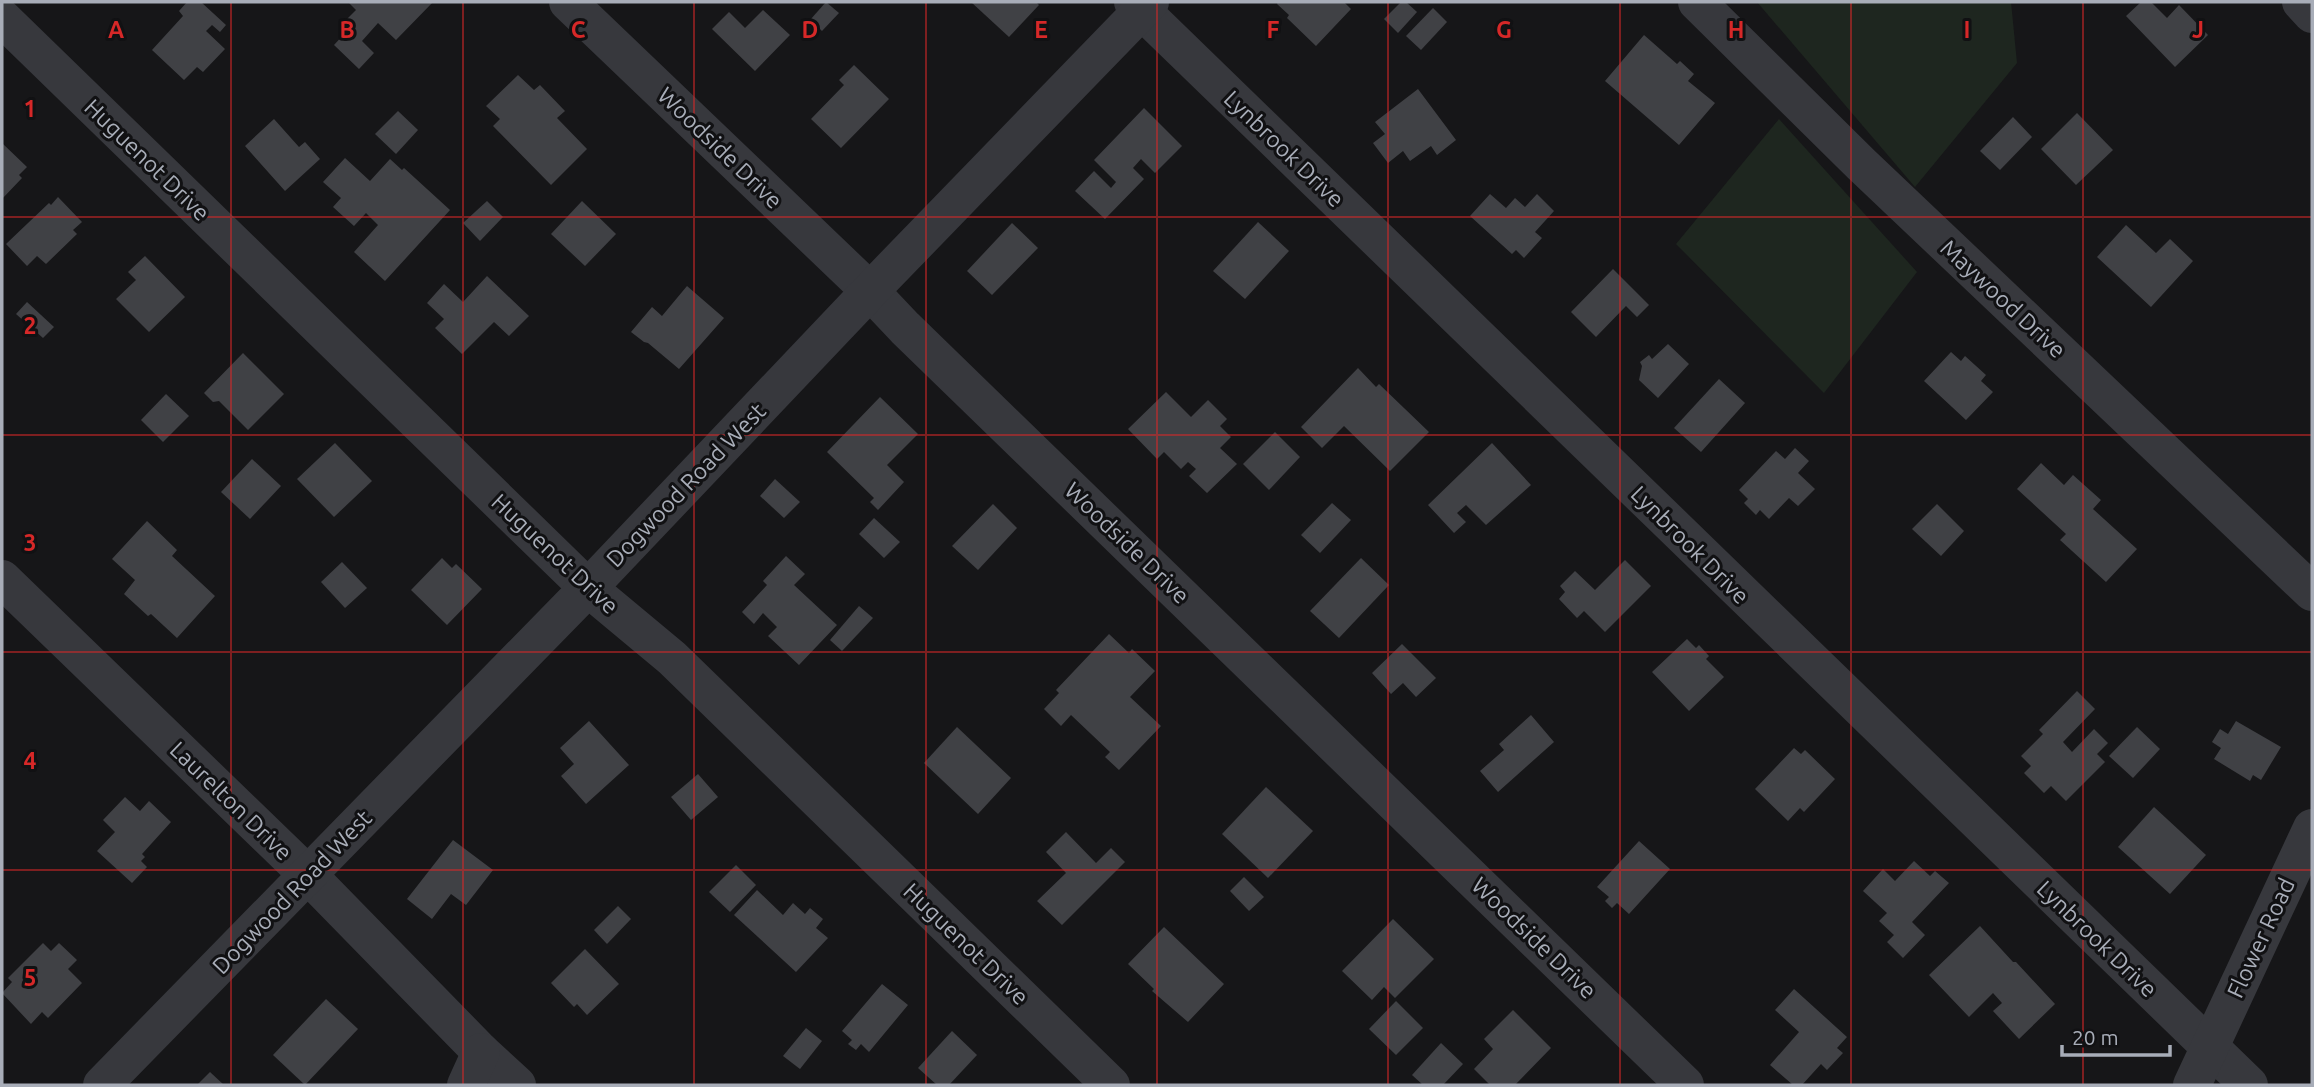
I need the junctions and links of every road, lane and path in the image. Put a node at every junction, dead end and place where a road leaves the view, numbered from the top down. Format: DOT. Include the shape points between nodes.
graph roads {
  1 [pos="568,2"];
  2 [pos="1697,2"];
  3 [pos="2301,2"];
  4 [pos="1141,5"];
  5 [pos="2312,14"];
  6 [pos="2,18"];
  7 [pos="870,291"];
  8 [pos="2,579"];
  9 [pos="588,588"];
  10 [pos="2312,592"];
  11 [pos="2312,828"];
  12 [pos="308,875"];
  13 [pos="2209,1047"];
  14 [pos="474,1069"];
  15 [pos="102,1085"];
  16 [pos="517,1085"];
  17 [pos="1111,1085"];
  18 [pos="1685,1085"];
  19 [pos="2192,1085"];
  20 [pos="2249,1085"];
  1 -- 7 [label="street, Woodside Drive"];
  2 -- 10 [label="street, Maywood Drive"];
  3 -- 5 [label="street"];
  4 -- 7 [label="street, Dogwood Road West"];
  4 -- 13 [label="street, Lynbrook Drive" via="1759,614"];
  6 -- 9 [label="street, Huguenot Drive"];
  7 -- 9 [label="street, Dogwood Road West"];
  7 -- 18 [label="street, Woodside Drive"];
  8 -- 12 [label="street, Laurelton Drive"];
  9 -- 12 [label="street, Dogwood Road West"];
  9 -- 17 [label="street, Huguenot Drive" via="672,659"];
  11 -- 13 [label="street, Flower Road"];
  12 -- 14 [label="street, Laurelton Drive"];
  12 -- 15 [label="street, Dogwood Road West"];
  13 -- 19 [label="street, Flower Road"];
  13 -- 20 [label="street, Lynbrook Drive"];
  14 -- 16 [label="street, Laurelton Drive"];
}
